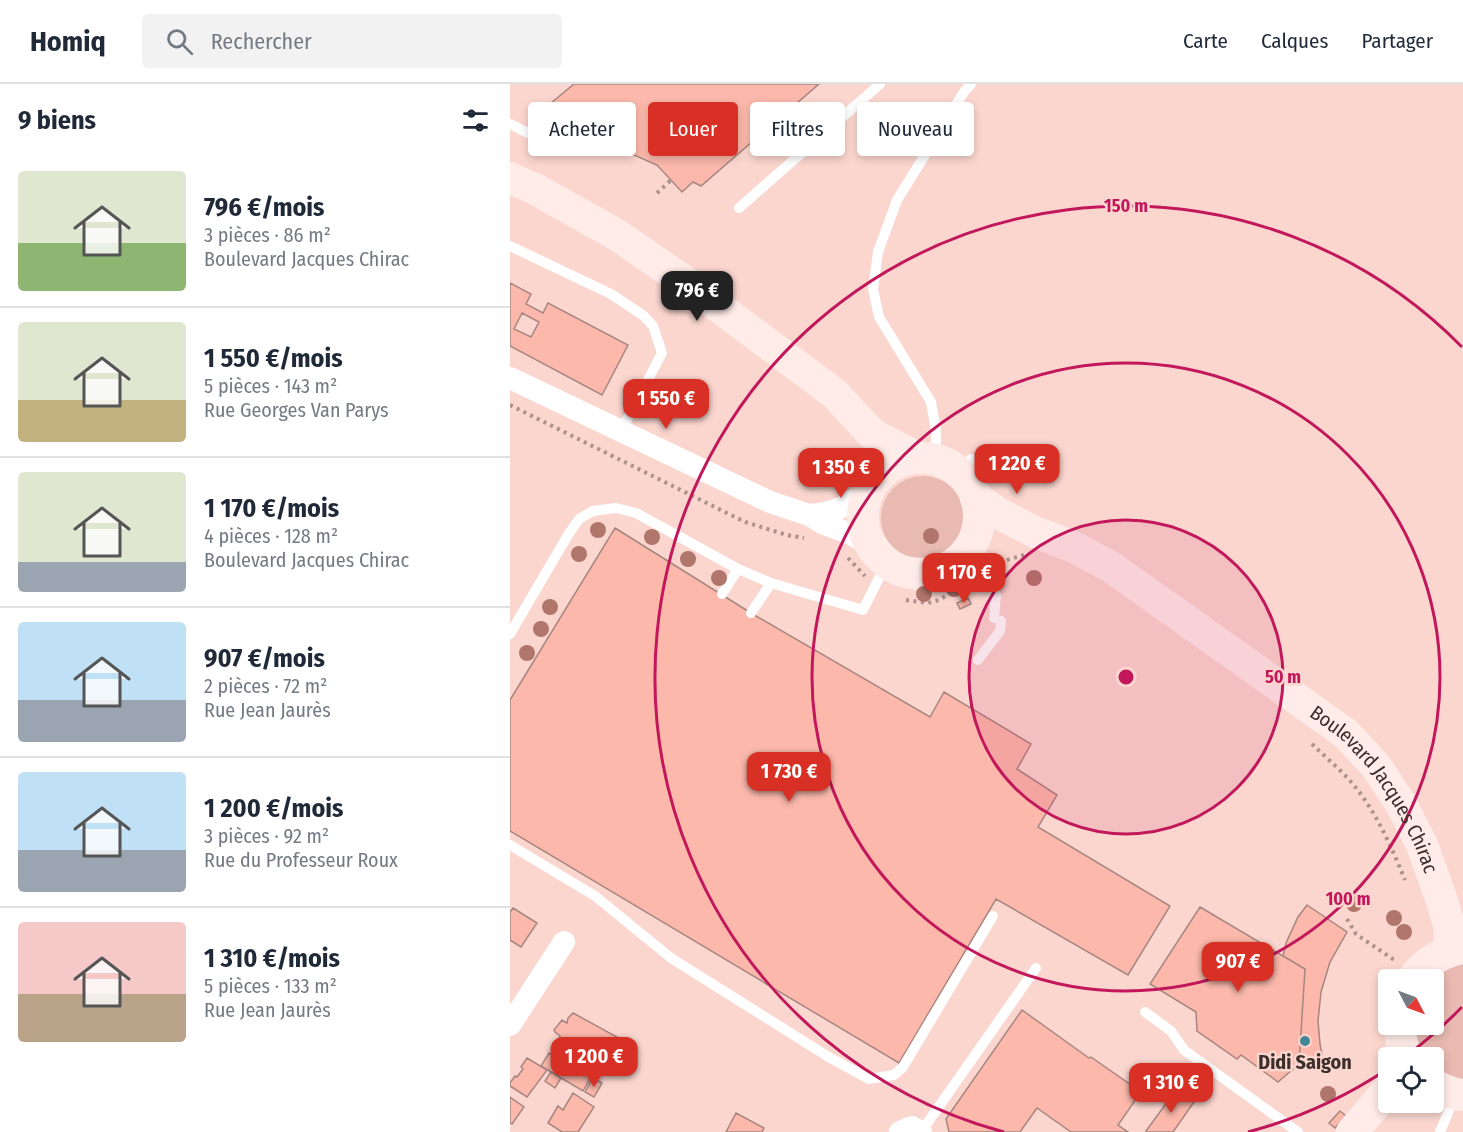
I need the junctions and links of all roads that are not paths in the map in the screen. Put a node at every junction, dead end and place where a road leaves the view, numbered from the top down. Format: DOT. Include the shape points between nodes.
graph roads {
  1 [pos="880,84"];
  2 [pos="971,84"];
  3 [pos="513,122"];
  4 [pos="528,133"];
  5 [pos="523,184"];
  6 [pos="739,208"];
  7 [pos="510,246"];
  8 [pos="510,378"];
  9 [pos="621,431"];
  10 [pos="872,434"];
  11 [pos="952,470"];
  12 [pos="874,484"];
  13 [pos="809,515"];
  14 [pos="1030,544"];
  15 [pos="965,553"];
  16 [pos="867,560"];
  17 [pos="738,569"];
  18 [pos="771,583"];
  19 [pos="722,594"];
  20 [pos="996,595"];
  21 [pos="751,613"];
  22 [pos="510,634"];
  23 [pos="978,660"];
  24 [pos="510,845"];
  25 [pos="993,916"];
  26 [pos="564,942"];
  27 [pos="1457,949"];
  28 [pos="1036,968"];
  29 [pos="1413,969"];
  30 [pos="1145,1012"];
  31 [pos="510,1024"];
  32 [pos="1451,1091"];
  33 [pos="1378,1102"];
  34 [pos="1395,1113"];
  35 [pos="900,1132"];
  36 [pos="921,1132"];
  37 [pos="1298,1132"];
  38 [pos="1352,1132"];
  39 [pos="1379,1132"];
  40 [pos="1441,1132"];
  1 -- 6 [label="lane"];
  2 -- 11 [label="lane" via="897,200 878,252 873,289 879,317 931,402 936,430"];
  3 -- 4 [label="lane"];
  5 -- 10 [label="main road, Boulevard Jacques Chirac" via="617,235 684,281 835,394"];
  7 -- 9 [label="lane" via="611,294 653,326 662,353"];
  8 -- 9 [label="street"];
  9 -- 13 [label="street" via="770,502"];
  10 -- 11 [label="main road, Boulevard Jacques Chirac"];
  10 -- 12 [label="main road, Boulevard Jacques Chirac" via="879,457"];
  11 -- 12 [label="main road" via="903,461 892,465"];
  11 -- 14 [label="main road, Boulevard Jacques Chirac"];
  11 -- 15 [label="main road, Boulevard Jacques Chirac" via="979,512 978,527"];
  12 -- 13 [label="street" via="841,508"];
  12 -- 16 [label="main road, Boulevard Jacques Chirac" via="864,506"];
  13 -- 16 [label="street" via="851,534"];
  14 -- 15 [label="main road, Boulevard Jacques Chirac" via="1003,536"];
  14 -- 27 [label="main road, Boulevard Jacques Chirac" via="1074,547 1112,567 1345,733 1376,766 1401,804 1422,845"];
  15 -- 16 [label="main road, Boulevard Jacques Chirac" via="944,569 921,574"];
  16 -- 18 [label="lane" via="882,572 863,610"];
  17 -- 18 [label="lane"];
  17 -- 19 [label="lane"];
  17 -- 22 [label="lane" via="636,513 616,508 593,511 579,519 568,535"];
  18 -- 21 [label="lane"];
  20 -- 23 [label="lane" via="1000,631"];
  24 -- 25 [label="lane" via="595,896 671,958 869,1079 894,1075 903,1066"];
  26 -- 31 [label="street"];
  27 -- 29 [label="main road"];
  28 -- 36 [label="lane"];
  30 -- 37 [label="lane" via="1171,1031 1184,1050"];
  32 -- 40 [label="lane"];
  33 -- 38 [label="main road"];
  34 -- 39 [label="main road"];
  35 -- 36 [label="street" via="912,1127"];
}
